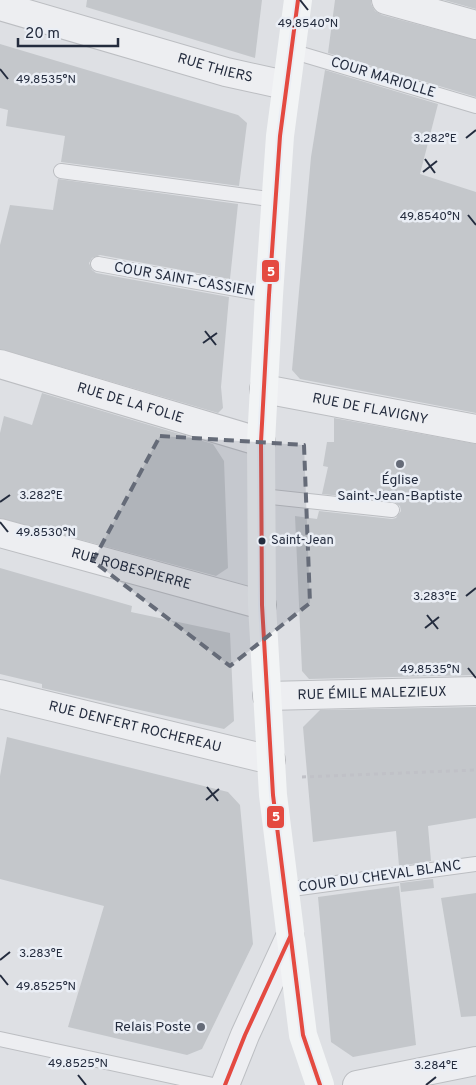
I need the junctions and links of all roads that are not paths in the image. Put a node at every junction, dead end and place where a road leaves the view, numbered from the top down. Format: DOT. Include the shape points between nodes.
graph roads {
  1 [pos="298,0"];
  2 [pos="386,0"];
  3 [pos="0,6"];
  4 [pos="476,25"];
  5 [pos="291,51"];
  6 [pos="285,85"];
  7 [pos="476,106"];
  8 [pos="61,171"];
  9 [pos="276,200"];
  10 [pos="98,264"];
  11 [pos="269,295"];
  12 [pos="0,364"];
  13 [pos="264,389"];
  14 [pos="476,429"];
  15 [pos="262,442"];
  16 [pos="262,496"];
  17 [pos="392,510"];
  18 [pos="0,533"];
  19 [pos="262,605"];
  20 [pos="476,691"];
  21 [pos="0,694"];
  22 [pos="267,696"];
  23 [pos="271,769"];
  24 [pos="476,864"];
  25 [pos="285,890"];
  26 [pos="290,937"];
  27 [pos="0,1039"];
  28 [pos="476,1061"];
  29 [pos="213,1085"];
  30 [pos="225,1085"];
  31 [pos="320,1085"];
  32 [pos="357,1085"];
  1 -- 5 [label="main road"];
  2 -- 4 [label="street"];
  3 -- 6 [label="street, RUE THIERS" via="226,72"];
  5 -- 6 [label="main road"];
  5 -- 7 [label="lane, COUR MARIOLLE"];
  6 -- 9 [label="main road"];
  8 -- 9 [label="lane"];
  9 -- 11 [label="main road"];
  10 -- 11 [label="lane, COUR SAINT-CASSIEN"];
  11 -- 13 [label="main road"];
  12 -- 15 [label="street, RUE DE LA FOLIE"];
  13 -- 14 [label="street, RUE DE FLAVIGNY"];
  13 -- 15 [label="main road"];
  15 -- 16 [label="main road"];
  16 -- 17 [label="lane"];
  16 -- 19 [label="main road"];
  18 -- 19 [label="street, RUE ROBESPIERRE"];
  19 -- 22 [label="main road"];
  20 -- 22 [label="street, RUE ÉMILE MALEZIEUX"];
  21 -- 23 [label="street, RUE DENFERT ROCHEREAU"];
  22 -- 23 [label="main road"];
  23 -- 25 [label="main road"];
  24 -- 25 [label="lane, COUR DU CHEVAL BLANC"];
  25 -- 26 [label="main road"];
  26 -- 30 [label="street"];
  26 -- 31 [label="main road" via="303,1035"];
  27 -- 29 [label="lane"];
  28 -- 32 [label="street"];
}
